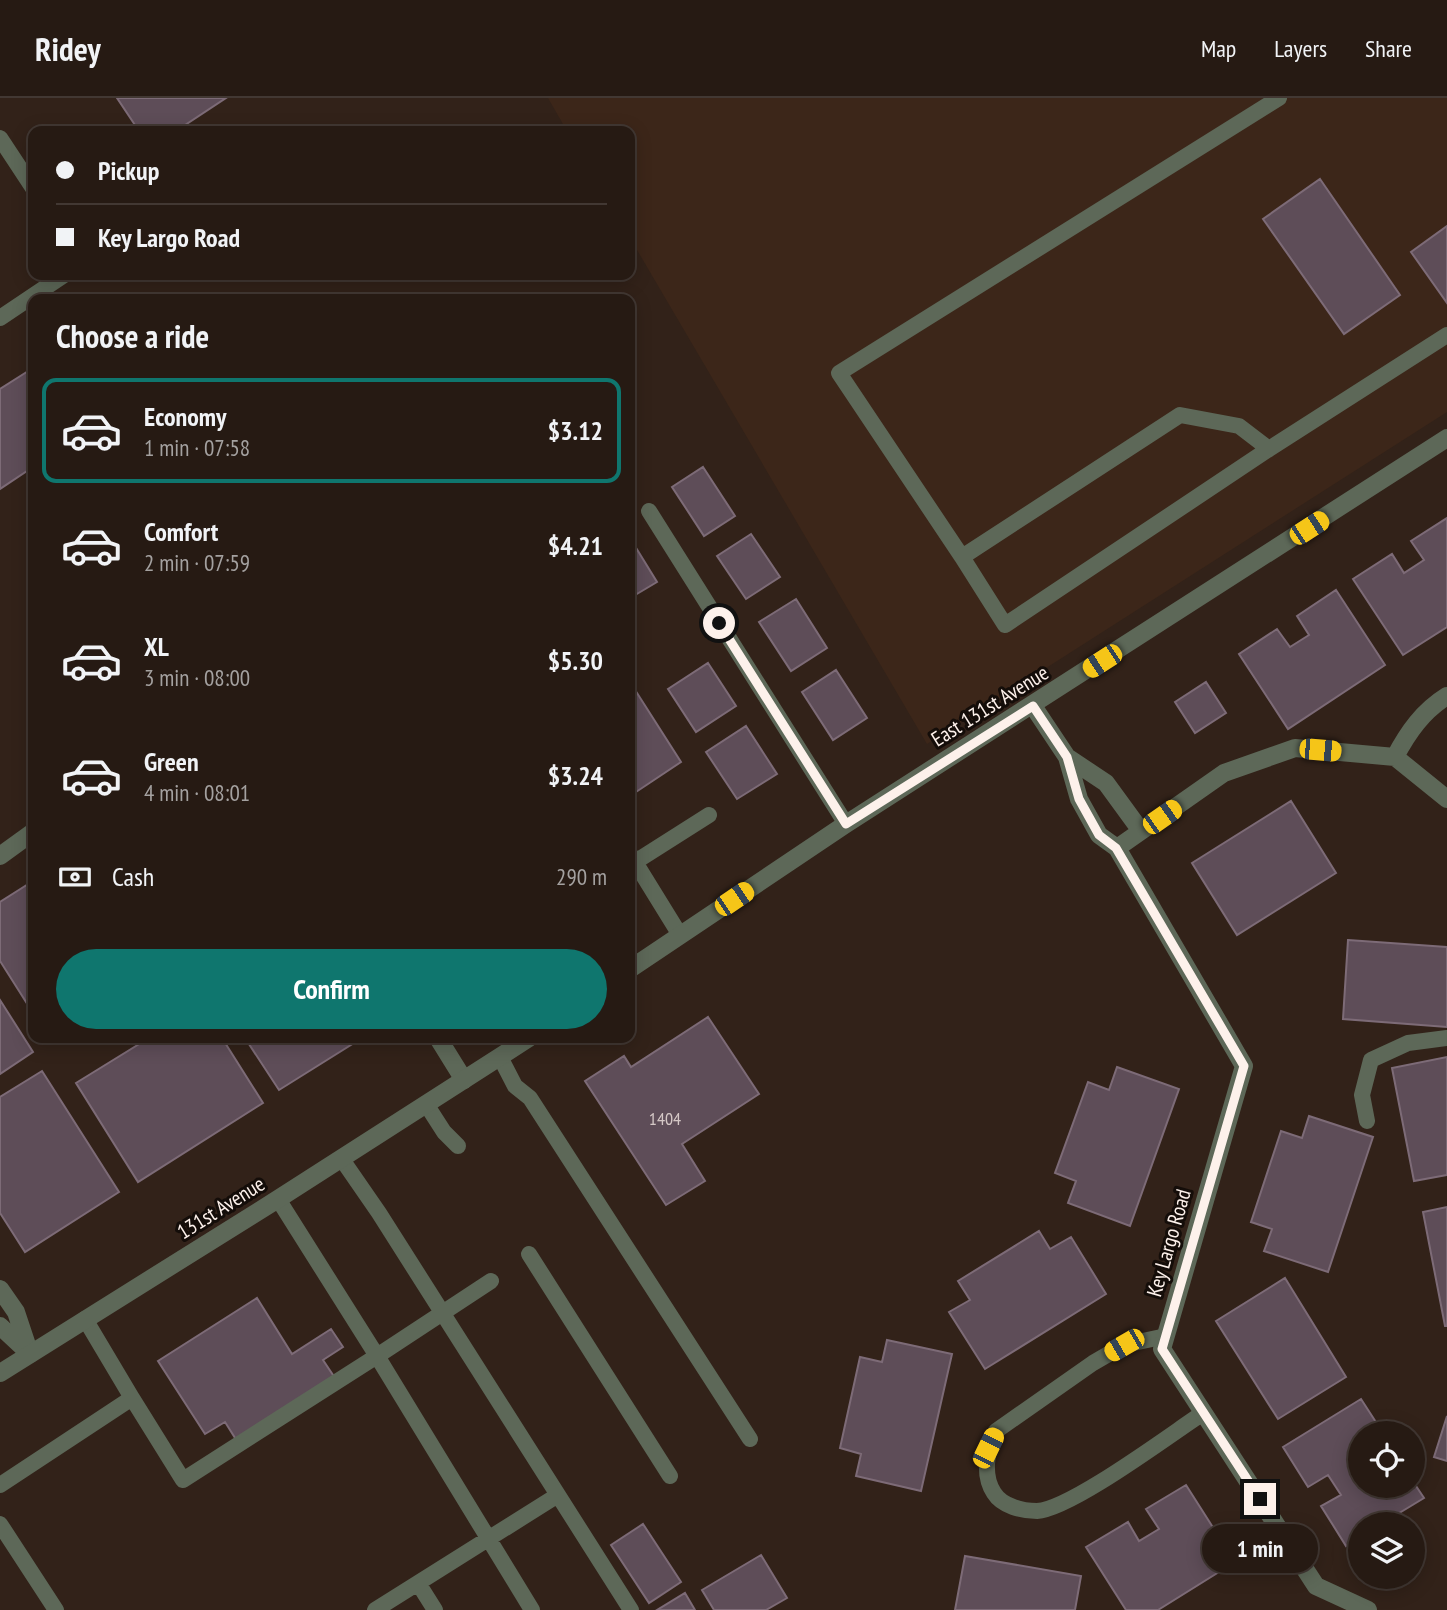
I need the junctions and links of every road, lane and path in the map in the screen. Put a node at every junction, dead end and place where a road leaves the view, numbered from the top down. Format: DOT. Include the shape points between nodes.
graph roads {
  1 [pos="1279,98"];
  2 [pos="0,138"];
  3 [pos="28,180"];
  4 [pos="57,280"];
  5 [pos="36,294"];
  6 [pos="28,299"];
  7 [pos="0,318"];
  8 [pos="1447,335"];
  9 [pos="1447,438"];
  10 [pos="1269,449"];
  11 [pos="649,511"];
  12 [pos="962,557"];
  13 [pos="1447,696"];
  14 [pos="1033,706"];
  15 [pos="1067,757"];
  16 [pos="1395,757"];
  17 [pos="1447,799"];
  18 [pos="709,815"];
  19 [pos="846,824"];
  20 [pos="1141,831"];
  21 [pos="28,836"];
  22 [pos="1116,848"];
  23 [pos="0,856"];
  24 [pos="635,856"];
  25 [pos="635,863"];
  26 [pos="680,935"];
  27 [pos="635,966"];
  28 [pos="1447,1038"];
  29 [pos="441,1043"];
  30 [pos="521,1043"];
  31 [pos="500,1057"];
  32 [pos="464,1080"];
  33 [pos="426,1104"];
  34 [pos="1367,1121"];
  35 [pos="458,1146"];
  36 [pos="341,1158"];
  37 [pos="278,1199"];
  38 [pos="529,1254"];
  39 [pos="491,1281"];
  40 [pos="0,1289"];
  41 [pos="443,1313"];
  42 [pos="85,1319"];
  43 [pos="0,1326"];
  44 [pos="1166,1336"];
  45 [pos="30,1354"];
  46 [pos="377,1356"];
  47 [pos="0,1373"];
  48 [pos="132,1398"];
  49 [pos="1203,1413"];
  50 [pos="750,1439"];
  51 [pos="670,1476"];
  52 [pos="0,1485"];
  53 [pos="558,1494"];
  54 [pos="0,1524"];
  55 [pos="489,1539"];
  56 [pos="418,1583"];
  57 [pos="56,1610"];
  58 [pos="375,1610"];
  59 [pos="435,1610"];
  60 [pos="532,1610"];
  61 [pos="631,1610"];
  62 [pos="1368,1610"];
  1 -- 12 [label="lane" via="839,373"];
  2 -- 3 [label="lane"];
  4 -- 5 [label="lane"];
  6 -- 7 [label="lane"];
  8 -- 10 [label="lane"];
  9 -- 14 [label="street, East 131st Avenue"];
  10 -- 12 [label="lane" via="1239,426 1180,415"];
  10 -- 12 [label="lane" via="1005,625"];
  11 -- 19 [label="lane"];
  13 -- 16 [label="street" via="1416,723"];
  14 -- 15 [label="street, Key Largo Road"];
  14 -- 19 [label="street, East 131st Avenue"];
  15 -- 20 [label="street, Key Largo Road" via="1106,783"];
  15 -- 22 [label="street, Key Largo Road" via="1079,799 1099,835"];
  16 -- 17 [label="street"];
  16 -- 20 [label="street" via="1295,748 1224,773"];
  18 -- 24 [label="lane"];
  19 -- 26 [label="street, East 131st Avenue"];
  20 -- 22 [label="street"];
  21 -- 23 [label="street"];
  22 -- 44 [label="street, Key Largo Road" via="1244,1066"];
  25 -- 26 [label="lane"];
  26 -- 27 [label="street, East 131st Avenue"];
  28 -- 34 [label="lane" via="1409,1043 1371,1060 1362,1095"];
  29 -- 32 [label="street"];
  30 -- 31 [label="street"];
  31 -- 32 [label="street"];
  31 -- 50 [label="lane"];
  32 -- 33 [label="street, 131st Avenue"];
  33 -- 35 [label="lane"];
  33 -- 36 [label="street, 131st Avenue"];
  36 -- 37 [label="street, 131st Avenue"];
  36 -- 41 [label="lane"];
  37 -- 42 [label="street, 131st Avenue"];
  37 -- 46 [label="lane"];
  38 -- 51 [label="lane"];
  39 -- 41 [label="lane"];
  40 -- 45 [label="street" via="16,1312"];
  41 -- 46 [label="lane"];
  41 -- 53 [label="lane"];
  42 -- 45 [label="street, 131st Avenue"];
  42 -- 48 [label="lane"];
  43 -- 45 [label="street"];
  44 -- 49 [label="street, Key Largo Road" via="1162,1349"];
  44 -- 49 [label="lane" via="1124,1345 996,1432 988,1448 989,1487 1012,1507 1038,1511 1068,1500"];
  45 -- 47 [label="street, 131st Avenue"];
  46 -- 48 [label="lane" via="183,1480"];
  46 -- 55 [label="lane"];
  48 -- 52 [label="lane"];
  49 -- 62 [label="street, Key Largo Road" via="1317,1586"];
  53 -- 55 [label="lane"];
  53 -- 61 [label="lane"];
  54 -- 57 [label="lane"];
  55 -- 56 [label="lane"];
  55 -- 60 [label="lane"];
  56 -- 58 [label="lane"];
  56 -- 59 [label="lane"];
}
